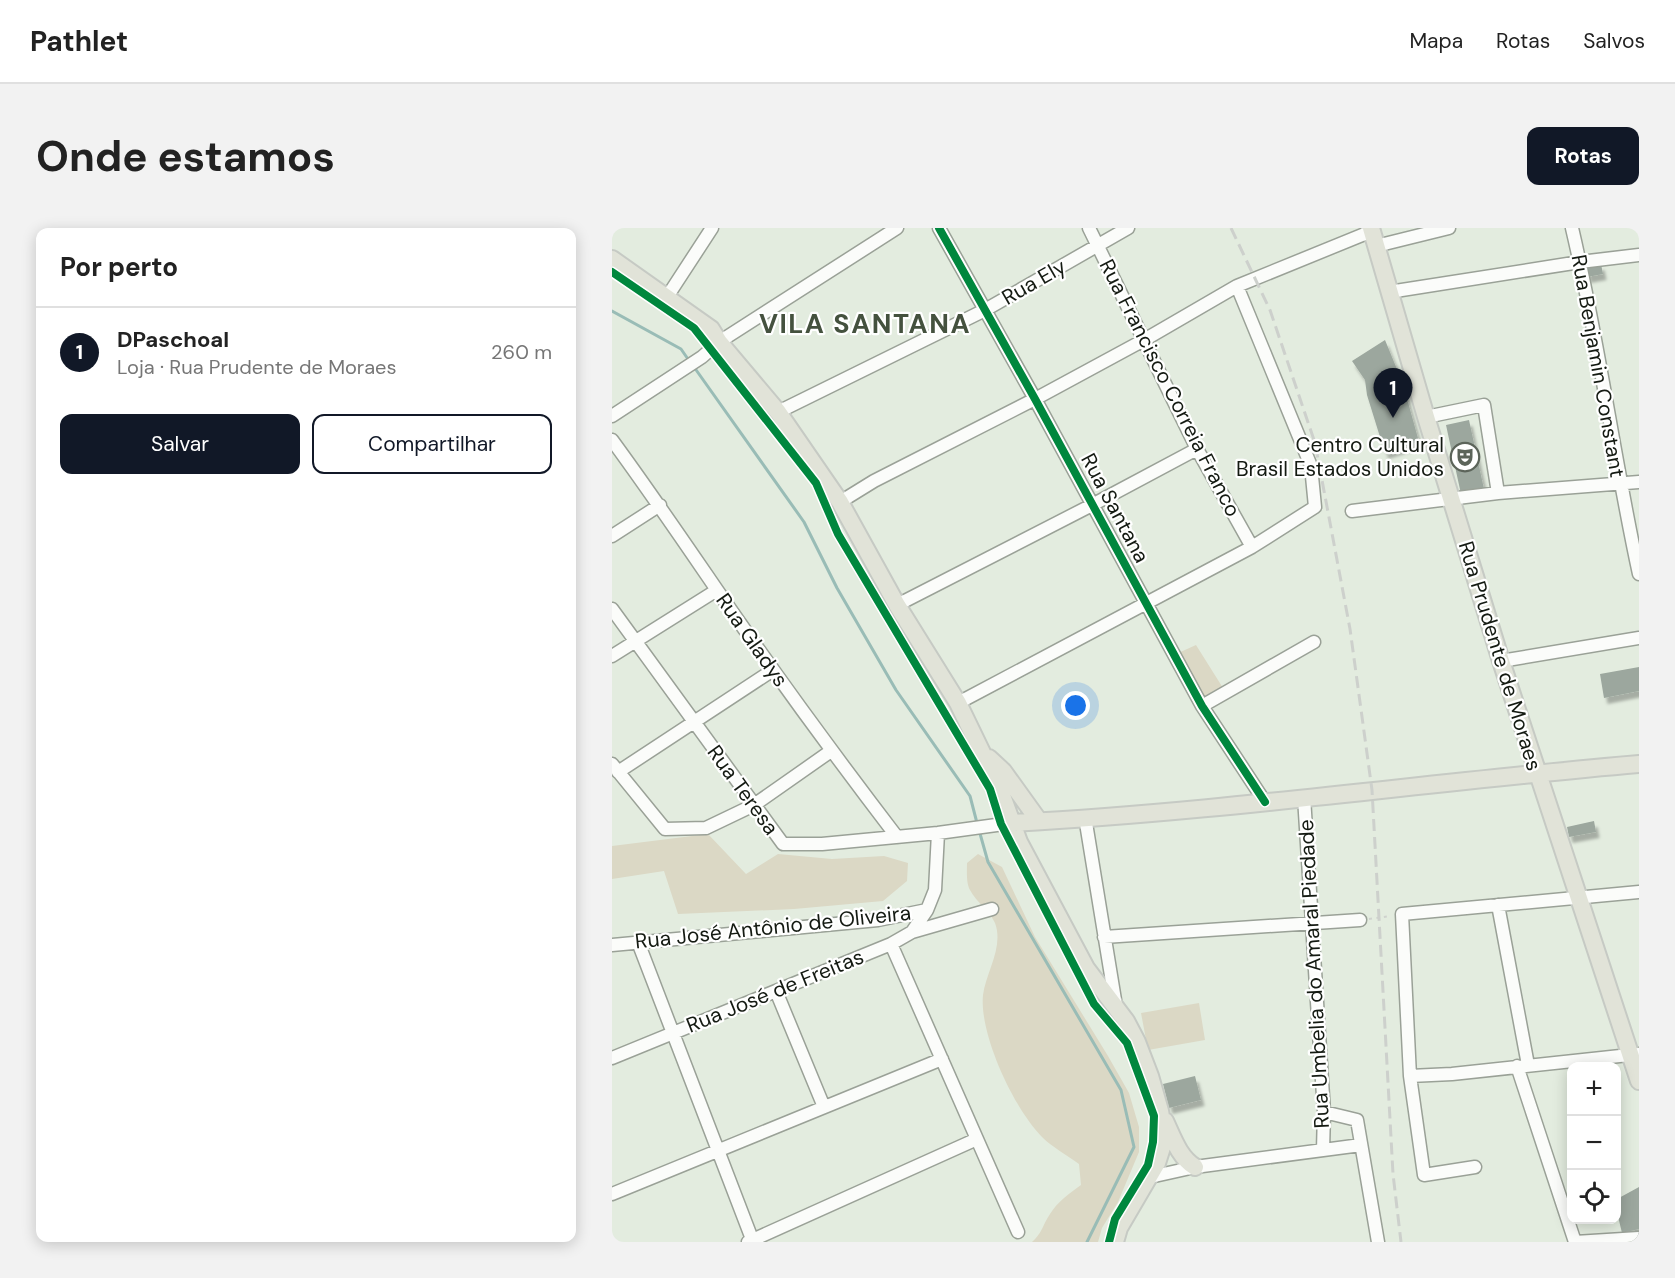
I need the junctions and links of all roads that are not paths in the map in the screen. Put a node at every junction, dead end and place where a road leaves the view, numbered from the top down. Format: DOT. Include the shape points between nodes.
graph roads {
  1 [pos="712,228"];
  2 [pos="897,228"];
  3 [pos="939,228"];
  4 [pos="1089,228"];
  5 [pos="1128,228"];
  6 [pos="1449,228"];
  7 [pos="1572,228"];
  8 [pos="1373,235"];
  9 [pos="1098,245"];
  10 [pos="1639,255"];
  11 [pos="612,259"];
  12 [pos="1580,262"];
  13 [pos="1237,286"];
  14 [pos="1389,292"];
  15 [pos="667,297"];
  16 [pos="985,310"];
  17 [pos="1144,340"];
  18 [pos="719,342"];
  19 [pos="1035,399"];
  20 [pos="778,412"];
  21 [pos="612,416"];
  22 [pos="1426,417"];
  23 [pos="612,440"];
  24 [pos="1197,449"];
  25 [pos="1639,482"];
  26 [pos="1620,484"];
  27 [pos="1498,493"];
  28 [pos="1451,497"];
  29 [pos="840,502"];
  30 [pos="660,505"];
  31 [pos="1092,505"];
  32 [pos="1352,511"];
  33 [pos="612,536"];
  34 [pos="1252,547"];
  35 [pos="1639,574"];
  36 [pos="717,590"];
  37 [pos="1146,604"];
  38 [pos="897,605"];
  39 [pos="612,609"];
  40 [pos="1639,638"];
  41 [pos="1314,642"];
  42 [pos="635,643"];
  43 [pos="612,656"];
  44 [pos="1501,661"];
  45 [pos="773,670"];
  46 [pos="958,703"];
  47 [pos="1202,706"];
  48 [pos="694,723"];
  49 [pos="831,751"];
  50 [pos="982,751"];
  51 [pos="1639,764"];
  52 [pos="615,768"];
  53 [pos="1537,773"];
  54 [pos="1304,797"];
  55 [pos="1265,802"];
  56 [pos="754,805"];
  57 [pos="1085,818"];
  58 [pos="1039,820"];
  59 [pos="1011,823"];
  60 [pos="938,833"];
  61 [pos="897,837"];
  62 [pos="1639,892"];
  63 [pos="1578,898"];
  64 [pos="1498,905"];
  65 [pos="992,909"];
  66 [pos="927,910"];
  67 [pos="1360,920"];
  68 [pos="1312,924"];
  69 [pos="912,932"];
  70 [pos="1104,937"];
  71 [pos="638,942"];
  72 [pos="891,944"];
  73 [pos="612,945"];
  74 [pos="776,991"];
  75 [pos="1116,1007"];
  76 [pos="672,1033"];
  77 [pos="1635,1054"];
  78 [pos="612,1058"];
  79 [pos="942,1059"];
  80 [pos="1522,1066"];
  81 [pos="1410,1076"];
  82 [pos="1639,1082"];
  83 [pos="824,1107"];
  84 [pos="1161,1112"];
  85 [pos="1324,1112"];
  86 [pos="977,1139"];
  87 [pos="1361,1145"];
  88 [pos="1323,1150"];
  89 [pos="718,1151"];
  90 [pos="1195,1167"];
  91 [pos="1475,1167"];
  92 [pos="1149,1177"];
  93 [pos="612,1194"];
  94 [pos="1018,1232"];
  95 [pos="1639,1238"];
  96 [pos="750,1241"];
  97 [pos="1115,1242"];
  98 [pos="1378,1242"];
  99 [pos="1575,1242"];
  1 -- 15 [label="street"];
  2 -- 18 [label="street"];
  3 -- 16 [label="street, Rua Santana"];
  4 -- 9 [label="street, Rua Francisco Correia Franco"];
  5 -- 9 [label="street, Rua Ely"];
  6 -- 8 [label="street"];
  7 -- 12 [label="street, Rua Benjamin Constant"];
  8 -- 13 [label="street"];
  8 -- 14 [label="main road, Rua Prudente de Moraes"];
  9 -- 16 [label="street, Rua Ely"];
  9 -- 17 [label="street, Rua Francisco Correia Franco"];
  10 -- 12 [label="street"];
  11 -- 15 [label="main road"];
  12 -- 14 [label="street"];
  12 -- 26 [label="street, Rua Benjamin Constant"];
  13 -- 17 [label="street"];
  13 -- 34 [label="street" via="1311,466 1315,507"];
  14 -- 22 [label="main road, Rua Prudente de Moraes"];
  15 -- 18 [label="main road" via="711,329"];
  16 -- 19 [label="street, Rua Santana"];
  16 -- 20 [label="street, Rua Ely"];
  17 -- 19 [label="street"];
  17 -- 24 [label="street, Rua Francisco Correia Franco"];
  18 -- 20 [label="main road"];
  18 -- 21 [label="street"];
  19 -- 29 [label="street"];
  19 -- 31 [label="street, Rua Santana"];
  20 -- 29 [label="main road"];
  22 -- 27 [label="street" via="1484,405"];
  22 -- 28 [label="main road, Rua Prudente de Moraes"];
  23 -- 30 [label="street, Rua Gladys"];
  24 -- 31 [label="street"];
  24 -- 34 [label="street, Rua Francisco Correia Franco"];
  25 -- 26 [label="street"];
  26 -- 27 [label="street"];
  26 -- 35 [label="street, Rua Benjamin Constant"];
  27 -- 28 [label="street"];
  28 -- 32 [label="street"];
  28 -- 44 [label="main road, Rua Prudente de Moraes"];
  29 -- 38 [label="main road"];
  30 -- 33 [label="street"];
  30 -- 36 [label="street, Rua Gladys"];
  31 -- 37 [label="street, Rua Santana"];
  31 -- 38 [label="street"];
  34 -- 37 [label="street"];
  36 -- 42 [label="street"];
  36 -- 45 [label="street, Rua Gladys"];
  37 -- 46 [label="street"];
  37 -- 47 [label="street, Rua Santana"];
  38 -- 46 [label="main road"];
  39 -- 42 [label="street, Rua Teresa"];
  40 -- 44 [label="street"];
  41 -- 47 [label="street"];
  42 -- 43 [label="street"];
  42 -- 48 [label="street, Rua Teresa"];
  44 -- 53 [label="main road, Rua Prudente de Moraes"];
  45 -- 48 [label="street"];
  45 -- 49 [label="street, Rua Gladys"];
  46 -- 50 [label="main road"];
  47 -- 55 [label="street, Rua Santana"];
  48 -- 52 [label="street"];
  48 -- 56 [label="street, Rua Teresa"];
  49 -- 56 [label="street"];
  49 -- 61 [label="street, Rua Gladys"];
  50 -- 58 [label="main road" via="1003,771"];
  50 -- 59 [label="main road"];
  51 -- 53 [label="main road"];
  52 -- 56 [label="street" via="665,829 706,828"];
  53 -- 54 [label="main road"];
  53 -- 63 [label="main road, Rua Prudente de Moraes"];
  54 -- 55 [label="main road"];
  54 -- 68 [label="street, Rua Umbelia do Amaral Piedade"];
  55 -- 57 [label="main road"];
  56 -- 61 [label="street, Rua Teresa" via="783,844"];
  57 -- 58 [label="main road"];
  57 -- 70 [label="street"];
  58 -- 59 [label="main road"];
  59 -- 60 [label="street, Rua Teresa"];
  59 -- 75 [label="main road" via="1086,968"];
  60 -- 61 [label="street, Rua Teresa"];
  60 -- 66 [label="street, Rua José Antônio de Oliveira" via="935,890"];
  62 -- 63 [label="street"];
  63 -- 64 [label="street"];
  63 -- 77 [label="main road, Rua Prudente de Moraes"];
  64 -- 80 [label="street"];
  64 -- 81 [label="street" via="1402,914"];
  65 -- 69 [label="street"];
  66 -- 69 [label="street, Rua José de Freitas"];
  66 -- 71 [label="street, Rua José Antônio de Oliveira" via="878,920"];
  67 -- 68 [label="street"];
  68 -- 70 [label="street"];
  68 -- 85 [label="street, Rua Umbelia do Amaral Piedade"];
  69 -- 72 [label="street, Rua José de Freitas"];
  70 -- 75 [label="street"];
  71 -- 73 [label="street, Rua José Antônio de Oliveira"];
  71 -- 76 [label="street"];
  72 -- 74 [label="street, Rua José de Freitas"];
  72 -- 79 [label="street"];
  74 -- 76 [label="street, Rua José de Freitas"];
  74 -- 83 [label="street"];
  75 -- 84 [label="main road" via="1137,1042"];
  76 -- 78 [label="street, Rua José de Freitas"];
  76 -- 89 [label="street"];
  77 -- 80 [label="street"];
  77 -- 82 [label="main road, Rua Prudente de Moraes"];
  79 -- 83 [label="street"];
  79 -- 86 [label="street"];
  80 -- 81 [label="street"];
  80 -- 99 [label="street"];
  81 -- 91 [label="street" via="1424,1175"];
  83 -- 89 [label="street"];
  84 -- 90 [label="main road" via="1180,1153"];
  84 -- 92 [label="main road" via="1163,1144"];
  85 -- 87 [label="street" via="1357,1120"];
  85 -- 88 [label="street, Rua Umbelia do Amaral Piedade"];
  86 -- 94 [label="street"];
  86 -- 96 [label="street"];
  87 -- 88 [label="street"];
  87 -- 98 [label="street"];
  88 -- 90 [label="street"];
  89 -- 93 [label="street"];
  89 -- 96 [label="street"];
  90 -- 92 [label="street"];
  92 -- 97 [label="main road"];
  95 -- 99 [label="street"];
}
